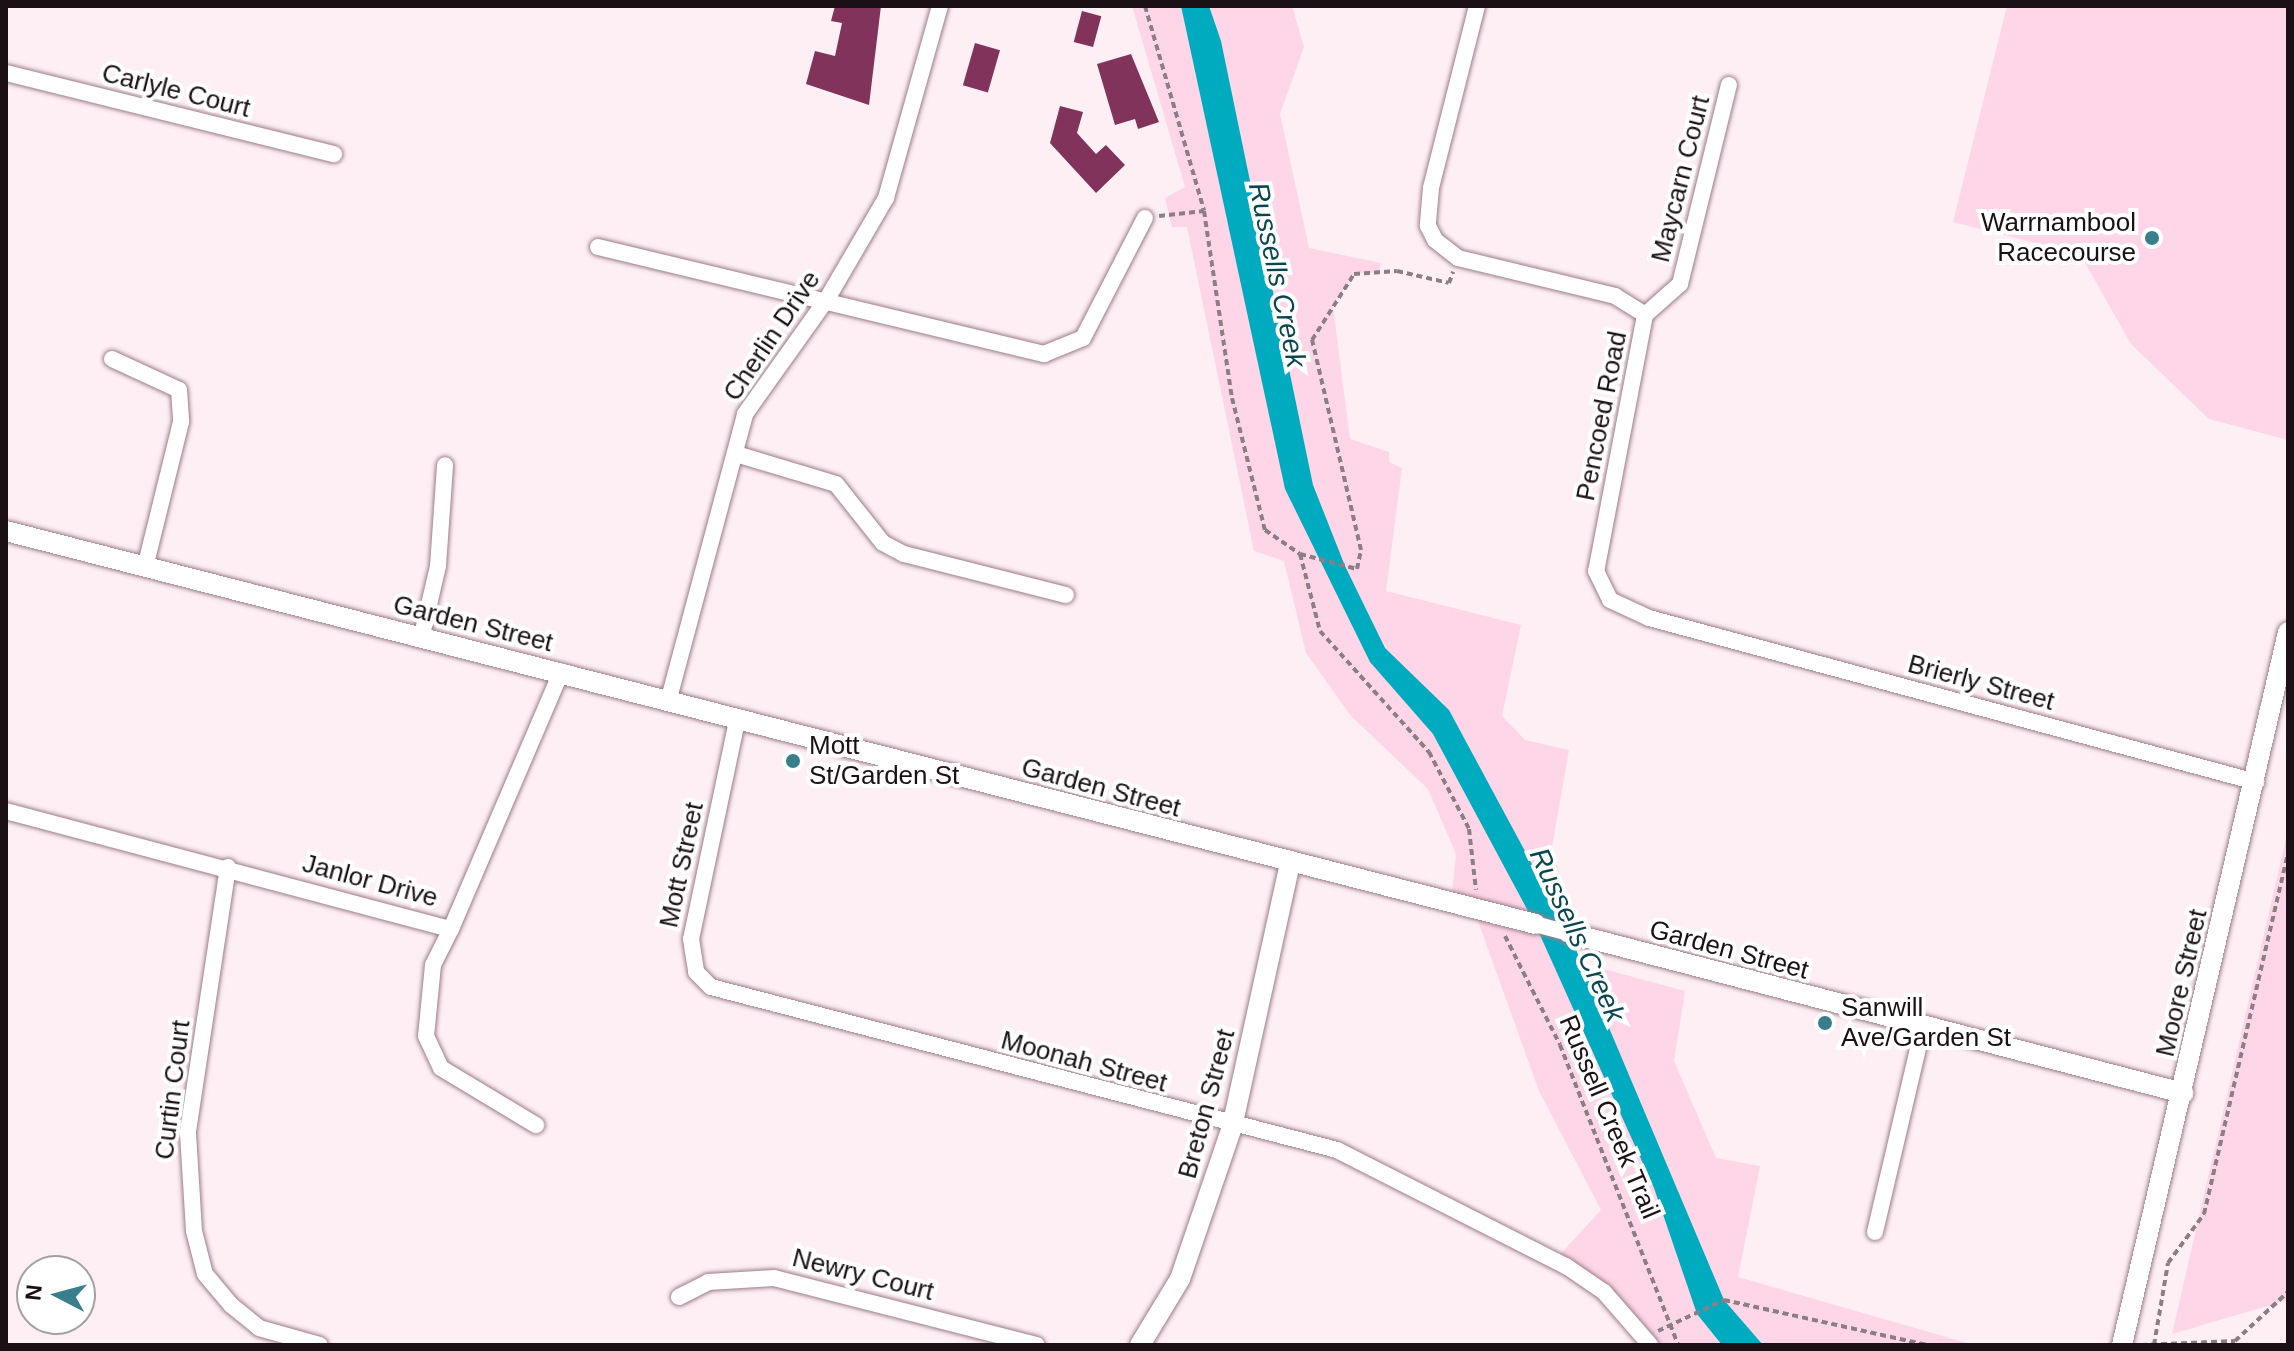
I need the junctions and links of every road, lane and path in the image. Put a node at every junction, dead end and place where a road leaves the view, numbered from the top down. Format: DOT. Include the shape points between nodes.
graph roads {
  1 [pos="940,6"];
  2 [pos="1145,6"];
  3 [pos="1477,6"];
  4 [pos="6,73"];
  5 [pos="1729,85"];
  6 [pos="334,154"];
  7 [pos="1204,211"];
  8 [pos="1145,218"];
  9 [pos="598,247"];
  10 [pos="1458,258"];
  11 [pos="827,299"];
  12 [pos="1645,315"];
  13 [pos="112,359"];
  14 [pos="736,454"];
  15 [pos="445,465"];
  16 [pos="6,531"];
  17 [pos="1300,554"];
  18 [pos="145,568"];
  19 [pos="1066,595"];
  20 [pos="1694,631"];
  21 [pos="2288,632"];
  22 [pos="421,639"];
  23 [pos="561,672"];
  24 [pos="668,702"];
  25 [pos="737,721"];
  26 [pos="2256,782"];
  27 [pos="7,814"];
  28 [pos="2288,854"];
  29 [pos="1290,864"];
  30 [pos="228,867"];
  31 [pos="1488,913"];
  32 [pos="451,929"];
  33 [pos="736,998"];
  34 [pos="1923,1027"];
  35 [pos="2183,1093"];
  36 [pos="536,1125"];
  37 [pos="1232,1127"];
  38 [pos="1875,1232"];
  39 [pos="2288,1292"];
  40 [pos="679,1297"];
  41 [pos="1669,1328"];
  42 [pos="320,1345"];
  43 [pos="1037,1345"];
  44 [pos="1140,1345"];
  45 [pos="1650,1345"];
  46 [pos="1678,1345"];
  47 [pos="1927,1345"];
  48 [pos="2122,1345"];
  49 [pos="2130,1345"];
  50 [pos="2154,1345"];
  1 -- 11 [label="street, Cherlin Drive" via="886,198"];
  2 -- 7 [label="path"];
  3 -- 10 [label="street" via="1428,226"];
  4 -- 6 [label="street, Carlyle Court"];
  5 -- 12 [label="street, Maycarn Court" via="1680,284"];
  7 -- 8 [label="path"];
  7 -- 17 [label="path" via="1232,398 1265,530"];
  8 -- 11 [label="street" via="1083,338 1064,351 1044,354"];
  9 -- 11 [label="street"];
  10 -- 12 [label="street, Pencoed Road" via="1615,296"];
  10 -- 17 [label="path" via="1449,283 1397,271 1354,274 1312,340 1361,550 1357,569"];
  11 -- 14 [label="street, Cherlin Drive" via="745,414"];
  12 -- 20 [label="street, Pencoed Road" via="1596,571 1610,600"];
  13 -- 18 [label="street" via="179,390 181,422"];
  14 -- 19 [label="street" via="836,484 883,543 904,554"];
  14 -- 24 [label="street, Cherlin Drive"];
  15 -- 22 [label="street" via="438,566"];
  16 -- 18 [label="street, Garden Street"];
  17 -- 31 [label="path, Russell Creek Trail" via="1320,631 1429,752 1469,829 1475,896"];
  18 -- 22 [label="street, Garden Street"];
  20 -- 26 [label="street, Brierly Street"];
  21 -- 26 [label="street, Moore Street"];
  22 -- 23 [label="street, Garden Street"];
  23 -- 24 [label="street, Garden Street"];
  23 -- 32 [label="street, Janlor Drive"];
  24 -- 25 [label="street, Garden Street"];
  25 -- 29 [label="street, Garden Street"];
  25 -- 33 [label="street, Mott Street" via="690,954 704,981"];
  26 -- 35 [label="street, Moore Street"];
  27 -- 30 [label="street, Janlor Drive"];
  28 -- 50 [label="path" via="2204,1214 2168,1263"];
  29 -- 31 [label="street, Garden Street"];
  29 -- 37 [label="street, Breton Street"];
  30 -- 32 [label="street, Janlor Drive"];
  30 -- 42 [label="street, Curtin Court" via="188,1133 194,1231 205,1274 231,1305 259,1328"];
  31 -- 34 [label="street, Garden Street"];
  31 -- 41 [label="path, Russell Creek Trail" via="1517,953 1560,1045 1641,1238"];
  32 -- 36 [label="street" via="433,965 426,1036 452,1077"];
  33 -- 37 [label="street, Moonah Street"];
  34 -- 35 [label="street, Garden Street"];
  34 -- 38 [label="street"];
  35 -- 48 [label="street, Moore Street"];
  37 -- 44 [label="street, Breton Street" via="1180,1279"];
  37 -- 45 [label="street, Moonah Street" via="1337,1150 1423,1189 1604,1292"];
  39 -- 50 [label="path" via="2235,1341"];
  40 -- 43 [label="street, Newry Court" via="708,1282 774,1278"];
  41 -- 46 [label="path, Russell Creek Trail"];
  41 -- 47 [label="path" via="1724,1300"];
  49 -- 50 [label="path"];
}
